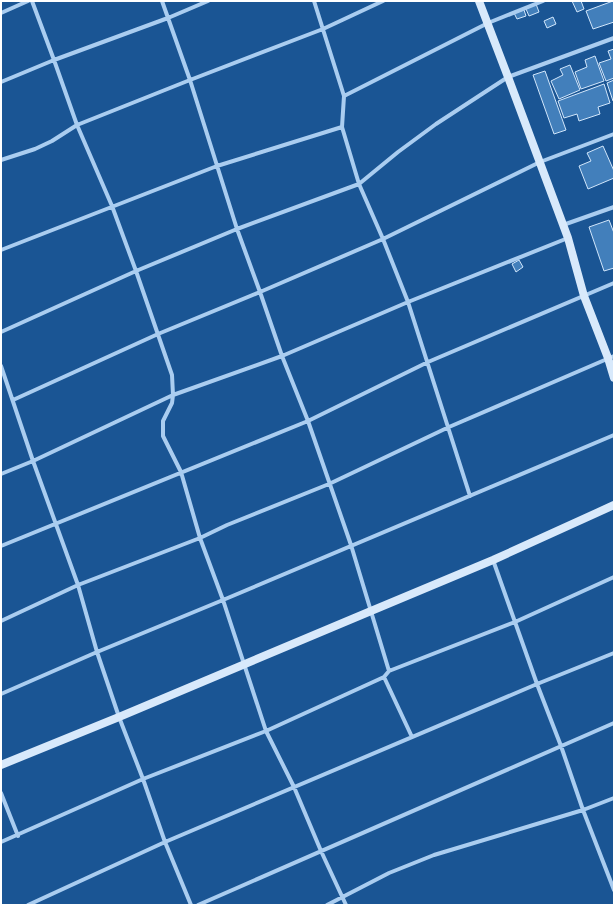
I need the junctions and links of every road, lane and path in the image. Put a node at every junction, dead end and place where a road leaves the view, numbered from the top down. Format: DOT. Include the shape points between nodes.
graph roads {
  1 [pos="28,1"];
  2 [pos="32,1"];
  3 [pos="162,1"];
  4 [pos="208,1"];
  5 [pos="314,1"];
  6 [pos="383,1"];
  7 [pos="479,1"];
  8 [pos="543,1"];
  9 [pos="1,12"];
  10 [pos="168,18"];
  11 [pos="488,22"];
  12 [pos="323,29"];
  13 [pos="614,38"];
  14 [pos="54,60"];
  15 [pos="508,77"];
  16 [pos="190,80"];
  17 [pos="1,82"];
  18 [pos="344,96"];
  19 [pos="77,125"];
  20 [pos="342,127"];
  21 [pos="614,134"];
  22 [pos="1,160"];
  23 [pos="540,162"];
  24 [pos="217,166"];
  25 [pos="359,184"];
  26 [pos="112,206"];
  27 [pos="614,207"];
  28 [pos="563,225"];
  29 [pos="237,229"];
  30 [pos="568,238"];
  31 [pos="383,239"];
  32 [pos="1,250"];
  33 [pos="136,271"];
  34 [pos="614,283"];
  35 [pos="260,292"];
  36 [pos="584,296"];
  37 [pos="408,302"];
  38 [pos="1,332"];
  39 [pos="158,334"];
  40 [pos="282,356"];
  41 [pos="611,357"];
  42 [pos="428,362"];
  43 [pos="1,366"];
  44 [pos="614,378"];
  45 [pos="174,395"];
  46 [pos="13,400"];
  47 [pos="308,421"];
  48 [pos="449,428"];
  49 [pos="614,435"];
  50 [pos="33,461"];
  51 [pos="181,472"];
  52 [pos="1,474"];
  53 [pos="329,484"];
  54 [pos="470,496"];
  55 [pos="614,505"];
  56 [pos="56,523"];
  57 [pos="200,538"];
  58 [pos="1,546"];
  59 [pos="351,546"];
  60 [pos="493,560"];
  61 [pos="614,577"];
  62 [pos="78,585"];
  63 [pos="222,600"];
  64 [pos="371,611"];
  65 [pos="1,621"];
  66 [pos="515,622"];
  67 [pos="97,652"];
  68 [pos="614,653"];
  69 [pos="243,665"];
  70 [pos="389,671"];
  71 [pos="384,677"];
  72 [pos="537,684"];
  73 [pos="1,694"];
  74 [pos="119,717"];
  75 [pos="614,723"];
  76 [pos="266,731"];
  77 [pos="412,737"];
  78 [pos="561,746"];
  79 [pos="1,765"];
  80 [pos="143,779"];
  81 [pos="294,787"];
  82 [pos="1,793"];
  83 [pos="614,798"];
  84 [pos="583,810"];
  85 [pos="18,836"];
  86 [pos="1,842"];
  87 [pos="165,842"];
  88 [pos="321,851"];
  89 [pos="614,875"];
  90 [pos="609,877"];
  91 [pos="614,890"];
  92 [pos="342,897"];
  93 [pos="28,905"];
  94 [pos="191,905"];
  95 [pos="198,905"];
  96 [pos="327,905"];
  97 [pos="346,905"];
  1 -- 9 [label="street"];
  2 -- 14 [label="street"];
  3 -- 10 [label="street"];
  4 -- 10 [label="street"];
  5 -- 12 [label="street"];
  6 -- 12 [label="street"];
  7 -- 11 [label="street"];
  8 -- 11 [label="street"];
  10 -- 14 [label="street"];
  10 -- 16 [label="street"];
  11 -- 15 [label="street"];
  11 -- 18 [label="street"];
  12 -- 16 [label="street"];
  12 -- 18 [label="street"];
  13 -- 15 [label="street"];
  14 -- 17 [label="street"];
  14 -- 19 [label="street"];
  15 -- 23 [label="street"];
  15 -- 25 [label="street" via="436,124"];
  16 -- 19 [label="street"];
  16 -- 24 [label="street"];
  18 -- 20 [label="street"];
  19 -- 22 [label="street" via="52,141"];
  19 -- 26 [label="street"];
  20 -- 24 [label="street"];
  20 -- 25 [label="street"];
  21 -- 23 [label="street"];
  23 -- 28 [label="street"];
  23 -- 31 [label="street"];
  24 -- 26 [label="street"];
  24 -- 29 [label="street"];
  25 -- 29 [label="street"];
  25 -- 31 [label="street"];
  26 -- 32 [label="street"];
  26 -- 33 [label="street"];
  27 -- 28 [label="street"];
  28 -- 30 [label="street"];
  29 -- 33 [label="street"];
  29 -- 35 [label="street"];
  30 -- 36 [label="street"];
  30 -- 37 [label="street"];
  31 -- 35 [label="street"];
  31 -- 37 [label="street"];
  33 -- 38 [label="street"];
  33 -- 39 [label="street"];
  34 -- 36 [label="street"];
  35 -- 39 [label="street"];
  35 -- 40 [label="street"];
  36 -- 41 [label="street"];
  36 -- 42 [label="street"];
  37 -- 40 [label="street"];
  37 -- 42 [label="street"];
  39 -- 45 [label="street" via="172,375"];
  39 -- 46 [label="street"];
  40 -- 45 [label="street"];
  40 -- 47 [label="street"];
  41 -- 44 [label="street"];
  41 -- 48 [label="street"];
  42 -- 47 [label="street"];
  42 -- 48 [label="street"];
  43 -- 46 [label="street"];
  45 -- 50 [label="street"];
  45 -- 51 [label="street" via="163,422 163,436"];
  46 -- 50 [label="street"];
  47 -- 51 [label="street"];
  47 -- 53 [label="street"];
  48 -- 53 [label="street"];
  48 -- 54 [label="street"];
  49 -- 54 [label="street"];
  50 -- 52 [label="street"];
  50 -- 56 [label="street"];
  51 -- 56 [label="street"];
  51 -- 57 [label="street"];
  53 -- 57 [label="street"];
  53 -- 59 [label="street"];
  54 -- 59 [label="street"];
  55 -- 60 [label="street"];
  56 -- 58 [label="street"];
  56 -- 62 [label="street"];
  57 -- 62 [label="street"];
  57 -- 63 [label="street"];
  59 -- 63 [label="street"];
  59 -- 64 [label="street"];
  60 -- 64 [label="street"];
  60 -- 66 [label="street"];
  61 -- 66 [label="street"];
  62 -- 65 [label="street"];
  62 -- 67 [label="street"];
  63 -- 67 [label="street"];
  63 -- 69 [label="street"];
  64 -- 69 [label="street"];
  64 -- 70 [label="street"];
  66 -- 70 [label="street"];
  66 -- 72 [label="street"];
  67 -- 73 [label="street"];
  67 -- 74 [label="street"];
  68 -- 72 [label="street"];
  69 -- 74 [label="street"];
  69 -- 76 [label="street"];
  70 -- 71 [label="street"];
  71 -- 76 [label="street"];
  71 -- 77 [label="street"];
  72 -- 77 [label="street"];
  72 -- 78 [label="street"];
  74 -- 79 [label="street"];
  74 -- 80 [label="street"];
  75 -- 78 [label="street"];
  76 -- 80 [label="street"];
  76 -- 81 [label="street"];
  77 -- 81 [label="street"];
  78 -- 84 [label="street"];
  78 -- 88 [label="street"];
  80 -- 85 [label="street"];
  80 -- 87 [label="street"];
  81 -- 87 [label="street"];
  81 -- 88 [label="street"];
  82 -- 85 [label="street"];
  83 -- 84 [label="street"];
  84 -- 90 [label="street"];
  84 -- 92 [label="street" via="434,855 389,873"];
  85 -- 86 [label="street"];
  87 -- 93 [label="street"];
  87 -- 94 [label="street"];
  88 -- 92 [label="street"];
  88 -- 95 [label="street"];
  89 -- 90 [label="street"];
  90 -- 91 [label="street"];
  92 -- 96 [label="street"];
  92 -- 97 [label="street"];
}
